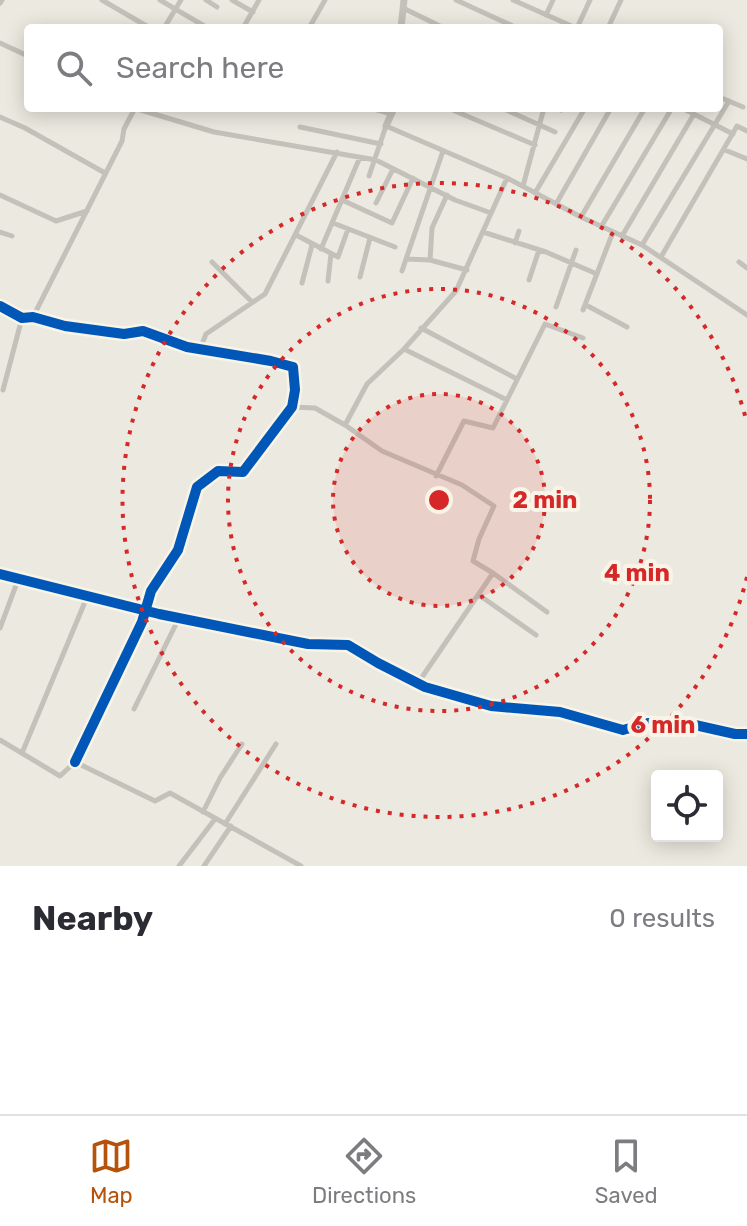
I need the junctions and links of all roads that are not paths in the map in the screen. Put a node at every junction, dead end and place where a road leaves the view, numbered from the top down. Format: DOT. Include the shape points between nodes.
graph roads {
  1 [pos="102,0"];
  2 [pos="160,0"];
  3 [pos="181,0"];
  4 [pos="206,0"];
  5 [pos="232,0"];
  6 [pos="259,0"];
  7 [pos="325,0"];
  8 [pos="456,0"];
  9 [pos="514,0"];
  10 [pos="553,0"];
  11 [pos="590,0"];
  12 [pos="621,0"];
  13 [pos="404,4"];
  14 [pos="217,7"];
  15 [pos="176,9"];
  16 [pos="253,12"];
  17 [pos="546,15"];
  18 [pos="143,24"];
  19 [pos="167,24"];
  20 [pos="201,24"];
  21 [pos="246,24"];
  22 [pos="311,24"];
  23 [pos="402,24"];
  24 [pos="437,24"];
  25 [pos="508,24"];
  26 [pos="567,24"];
  27 [pos="578,24"];
  28 [pos="610,24"];
  29 [pos="0,43"];
  30 [pos="24,54"];
  31 [pos="723,99"];
  32 [pos="729,101"];
  33 [pos="743,107"];
  34 [pos="723,110"];
  35 [pos="133,112"];
  36 [pos="148,112"];
  37 [pos="393,112"];
  38 [pos="457,112"];
  39 [pos="511,112"];
  40 [pos="543,112"];
  41 [pos="583,112"];
  42 [pos="609,112"];
  43 [pos="643,112"];
  44 [pos="670,112"];
  45 [pos="690,112"];
  46 [pos="722,112"];
  47 [pos="694,114"];
  48 [pos="0,117"];
  49 [pos="714,124"];
  50 [pos="539,125"];
  51 [pos="386,126"];
  52 [pos="300,127"];
  53 [pos="747,131"];
  54 [pos="555,132"];
  55 [pos="733,134"];
  56 [pos="381,144"];
  57 [pos="535,145"];
  58 [pos="725,150"];
  59 [pos="443,151"];
  60 [pos="337,152"];
  61 [pos="360,157"];
  62 [pos="747,159"];
  63 [pos="376,160"];
  64 [pos="393,169"];
  65 [pos="105,173"];
  66 [pos="369,176"];
  67 [pos="413,178"];
  68 [pos="507,178"];
  69 [pos="430,186"];
  70 [pos="523,186"];
  71 [pos="535,193"];
  72 [pos="0,195"];
  73 [pos="447,195"];
  74 [pos="342,200"];
  75 [pos="376,203"];
  76 [pos="556,204"];
  77 [pos="87,211"];
  78 [pos="491,213"];
  79 [pos="581,217"];
  80 [pos="333,222"];
  81 [pos="601,227"];
  82 [pos="348,229"];
  83 [pos="519,231"];
  84 [pos="0,232"];
  85 [pos="483,232"];
  86 [pos="613,232"];
  87 [pos="296,235"];
  88 [pos="12,236"];
  89 [pos="622,236"];
  90 [pos="370,238"];
  91 [pos="515,243"];
  92 [pos="312,245"];
  93 [pos="642,245"];
  94 [pos="395,247"];
  95 [pos="321,249"];
  96 [pos="539,250"];
  97 [pos="576,250"];
  98 [pos="331,254"];
  99 [pos="661,257"];
  100 [pos="406,259"];
  101 [pos="430,260"];
  102 [pos="212,262"];
  103 [pos="739,262"];
  104 [pos="572,263"];
  105 [pos="747,268"];
  106 [pos="467,270"];
  107 [pos="402,271"];
  108 [pos="597,274"];
  109 [pos="360,277"];
  110 [pos="529,280"];
  111 [pos="328,281"];
  112 [pos="302,283"];
  113 [pos="252,302"];
  114 [pos="0,306"];
  115 [pos="556,307"];
  116 [pos="747,315"];
  117 [pos="33,317"];
  118 [pos="22,318"];
  119 [pos="627,327"];
  120 [pos="421,328"];
  121 [pos="583,338"];
  122 [pos="200,349"];
  123 [pos="404,349"];
  124 [pos="517,379"];
  125 [pos="3,390"];
  126 [pos="507,400"];
  127 [pos="292,407"];
  128 [pos="345,425"];
  129 [pos="436,476"];
  130 [pos="493,573"];
  131 [pos="0,574"];
  132 [pos="18,580"];
  133 [pos="479,595"];
  134 [pos="87,597"];
  135 [pos="145,610"];
  136 [pos="547,612"];
  137 [pos="179,618"];
  138 [pos="0,628"];
  139 [pos="536,635"];
  140 [pos="418,683"];
  141 [pos="134,709"];
  142 [pos="747,734"];
  143 [pos="0,740"];
  144 [pos="242,744"];
  145 [pos="276,744"];
  146 [pos="22,753"];
  147 [pos="75,762"];
  148 [pos="203,812"];
  149 [pos="215,819"];
  150 [pos="228,825"];
  151 [pos="179,866"];
  152 [pos="204,866"];
  153 [pos="301,866"];
  1 -- 18 [label="street"];
  2 -- 15 [label="street"];
  3 -- 15 [label="street"];
  4 -- 14 [label="street"];
  5 -- 16 [label="street"];
  6 -- 16 [label="street"];
  7 -- 22 [label="street"];
  8 -- 25 [label="street"];
  9 -- 17 [label="street"];
  10 -- 17 [label="street"];
  11 -- 27 [label="street"];
  12 -- 28 [label="street"];
  13 -- 23 [label="street"];
  13 -- 24 [label="street"];
  15 -- 19 [label="street"];
  15 -- 20 [label="street"];
  16 -- 21 [label="street"];
  17 -- 26 [label="street"];
  29 -- 30 [label="street"];
  31 -- 32 [label="street"];
  32 -- 33 [label="street"];
  32 -- 34 [label="street"];
  35 -- 65 [label="street"];
  36 -- 60 [label="street" via="275,145"];
  37 -- 51 [label="street"];
  38 -- 57 [label="street"];
  39 -- 50 [label="street"];
  40 -- 50 [label="street"];
  41 -- 71 [label="street"];
  42 -- 76 [label="street"];
  43 -- 79 [label="street"];
  44 -- 81 [label="street"];
  45 -- 47 [label="street"];
  46 -- 49 [label="street"];
  47 -- 49 [label="street"];
  47 -- 89 [label="street"];
  48 -- 65 [label="street"];
  49 -- 55 [label="street"];
  49 -- 93 [label="street"];
  50 -- 54 [label="street"];
  50 -- 57 [label="street"];
  51 -- 56 [label="street"];
  51 -- 59 [label="street"];
  52 -- 56 [label="street"];
  53 -- 55 [label="street" via="737,126"];
  55 -- 58 [label="street"];
  56 -- 63 [label="street"];
  57 -- 70 [label="street"];
  58 -- 62 [label="street"];
  58 -- 99 [label="street"];
  59 -- 68 [label="street"];
  59 -- 69 [label="street"];
  60 -- 61 [label="street"];
  60 -- 87 [label="street"];
  61 -- 63 [label="street"];
  61 -- 74 [label="street"];
  63 -- 64 [label="street"];
  63 -- 66 [label="street"];
  64 -- 67 [label="street"];
  64 -- 75 [label="street"];
  65 -- 77 [label="street"];
  67 -- 69 [label="street"];
  67 -- 74 [label="street" via="392,223"];
  68 -- 70 [label="street"];
  68 -- 78 [label="street"];
  69 -- 73 [label="street"];
  69 -- 100 [label="street"];
  70 -- 71 [label="street"];
  71 -- 76 [label="street"];
  72 -- 77 [label="street" via="56,221"];
  73 -- 78 [label="street"];
  73 -- 101 [label="street" via="432,228"];
  74 -- 80 [label="street"];
  76 -- 79 [label="street"];
  77 -- 117 [label="street"];
  78 -- 85 [label="street"];
  79 -- 81 [label="street"];
  80 -- 82 [label="street"];
  80 -- 95 [label="street"];
  81 -- 86 [label="street"];
  82 -- 90 [label="street"];
  82 -- 98 [label="street" via="340,256"];
  83 -- 91 [label="street"];
  84 -- 88 [label="street"];
  85 -- 91 [label="street"];
  85 -- 106 [label="street"];
  86 -- 89 [label="street"];
  86 -- 108 [label="street"];
  87 -- 92 [label="street"];
  87 -- 113 [label="street" via="270,287"];
  89 -- 93 [label="street"];
  90 -- 94 [label="street"];
  90 -- 109 [label="street"];
  91 -- 96 [label="street"];
  92 -- 95 [label="street"];
  92 -- 112 [label="street"];
  93 -- 99 [label="street"];
  95 -- 98 [label="street"];
  96 -- 104 [label="street"];
  96 -- 110 [label="street"];
  97 -- 104 [label="street"];
  98 -- 111 [label="street"];
  99 -- 116 [label="street"];
  100 -- 101 [label="street"];
  100 -- 107 [label="street"];
  101 -- 106 [label="street"];
  102 -- 113 [label="street"];
  103 -- 105 [label="street"];
  104 -- 108 [label="street"];
  104 -- 115 [label="street"];
  106 -- 120 [label="street" via="456,291"];
  108 -- 119 [label="street" via="584,308"];
  113 -- 122 [label="street" via="206,334"];
  114 -- 118 [label="street"];
  117 -- 118 [label="street"];
  117 -- 122 [label="street" via="124,334 143,331"];
  118 -- 125 [label="street"];
  120 -- 123 [label="street"];
  120 -- 124 [label="street"];
  121 -- 124 [label="street" via="545,324"];
  122 -- 127 [label="street" via="293,367"];
  123 -- 126 [label="street"];
  123 -- 128 [label="street" via="367,384"];
  124 -- 126 [label="street"];
  126 -- 129 [label="street" via="492,429 463,421"];
  127 -- 128 [label="street" via="315,408"];
  127 -- 135 [label="street" via="243,472 218,471 197,487 178,550"];
  128 -- 129 [label="street" via="382,451"];
  129 -- 130 [label="street" via="494,506 473,561"];
  130 -- 133 [label="street"];
  130 -- 136 [label="street"];
  131 -- 132 [label="street"];
  132 -- 134 [label="street"];
  132 -- 138 [label="street"];
  133 -- 139 [label="street"];
  133 -- 140 [label="street"];
  134 -- 135 [label="street"];
  134 -- 146 [label="street"];
  135 -- 137 [label="street"];
  135 -- 147 [label="street"];
  137 -- 140 [label="street" via="308,644 348,645"];
  137 -- 141 [label="street"];
  140 -- 142 [label="street" via="491,706 560,712 623,730 664,723"];
  143 -- 146 [label="street"];
  144 -- 148 [label="street"];
  145 -- 150 [label="street"];
  146 -- 147 [label="street" via="60,776"];
  147 -- 148 [label="street" via="155,801 170,793"];
  148 -- 149 [label="street"];
  149 -- 150 [label="street"];
  149 -- 151 [label="street"];
  150 -- 152 [label="street"];
  150 -- 153 [label="street"];
}
